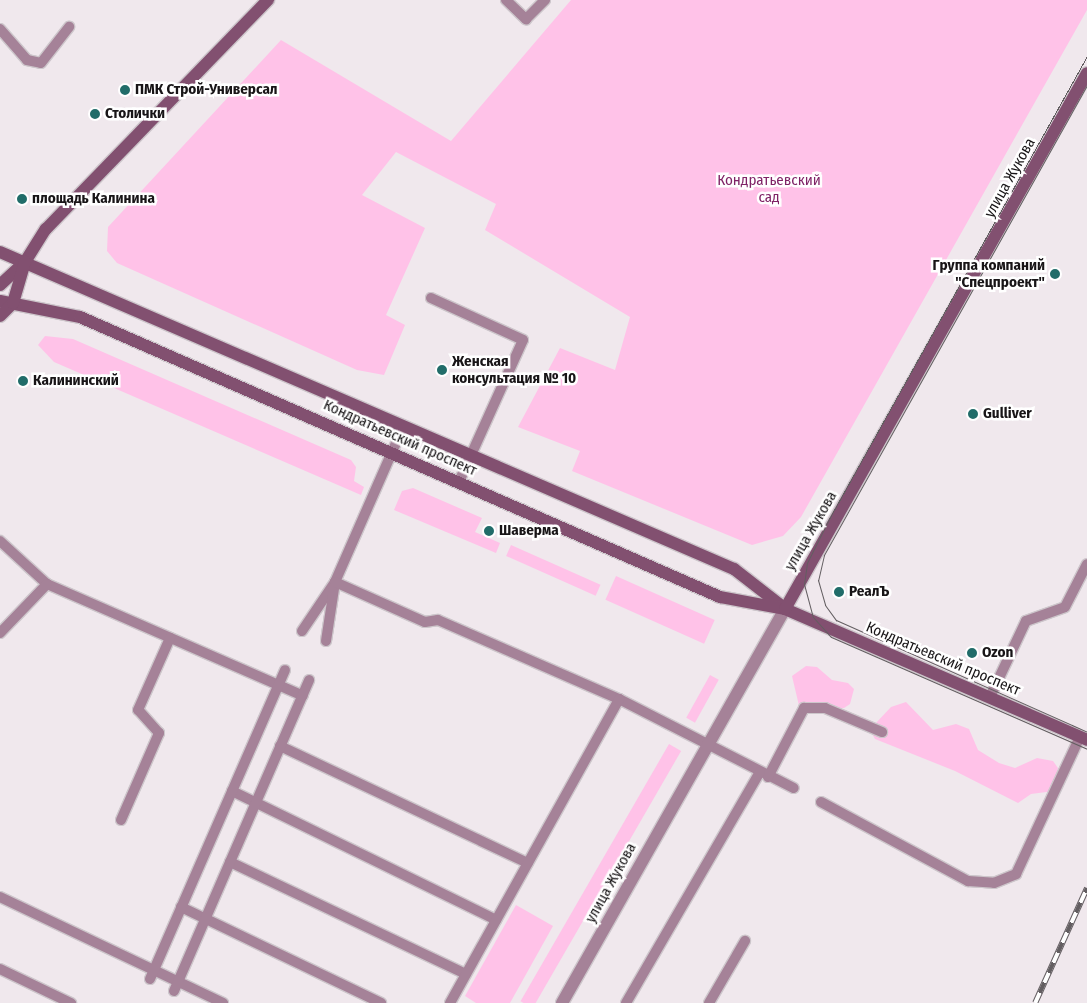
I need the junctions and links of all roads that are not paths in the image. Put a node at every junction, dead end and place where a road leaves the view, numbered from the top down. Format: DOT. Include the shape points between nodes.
graph roads {
  1 [pos="268,0"];
  2 [pos="506,0"];
  3 [pos="545,0"];
  4 [pos="69,27"];
  5 [pos="0,29"];
  6 [pos="1087,73"];
  7 [pos="0,252"];
  8 [pos="25,262"];
  9 [pos="0,285"];
  10 [pos="430,298"];
  11 [pos="6,302"];
  12 [pos="0,316"];
  13 [pos="403,427"];
  14 [pos="393,453"];
  15 [pos="471,457"];
  16 [pos="459,482"];
  17 [pos="0,541"];
  18 [pos="1087,564"];
  19 [pos="336,582"];
  20 [pos="47,584"];
  21 [pos="785,609"];
  22 [pos="302,631"];
  23 [pos="0,633"];
  24 [pos="170,638"];
  25 [pos="326,641"];
  26 [pos="285,670"];
  27 [pos="309,680"];
  28 [pos="279,686"];
  29 [pos="303,696"];
  30 [pos="990,697"];
  31 [pos="619,700"];
  32 [pos="882,732"];
  33 [pos="1083,738"];
  34 [pos="709,743"];
  35 [pos="280,746"];
  36 [pos="764,774"];
  37 [pos="794,788"];
  38 [pos="232,791"];
  39 [pos="821,802"];
  40 [pos="256,803"];
  41 [pos="121,820"];
  42 [pos="230,862"];
  43 [pos="528,863"];
  44 [pos="0,897"];
  45 [pos="181,907"];
  46 [pos="205,919"];
  47 [pos="496,920"];
  48 [pos="746,941"];
  49 [pos="0,969"];
  50 [pos="151,974"];
  51 [pos="466,974"];
  52 [pos="176,986"];
  53 [pos="455,1001"];
  54 [pos="71,1003"];
  55 [pos="222,1003"];
  56 [pos="381,1003"];
  57 [pos="562,1003"];
  58 [pos="626,1003"];
  59 [pos="710,1003"];
  1 -- 8 [label="main road" via="46,229"];
  2 -- 3 [label="lane" via="526,19"];
  4 -- 5 [label="lane" via="41,63 27,60"];
  6 -- 21 [label="main road, улица Жукова"];
  7 -- 8 [label="main road"];
  8 -- 9 [label="main road"];
  8 -- 11 [label="main road"];
  8 -- 13 [label="main road, Кондратьевский проспект"];
  10 -- 15 [label="lane" via="523,340"];
  11 -- 12 [label="main road"];
  11 -- 14 [label="main road, Кондратьевский проспект" via="80,317"];
  13 -- 14 [label="lane"];
  13 -- 15 [label="main road, Кондратьевский проспект"];
  14 -- 16 [label="main road, Кондратьевский проспект"];
  14 -- 19 [label="lane"];
  15 -- 16 [label="lane"];
  15 -- 21 [label="main road, Кондратьевский проспект" via="734,569"];
  16 -- 21 [label="main road, Кондратьевский проспект" via="720,597"];
  17 -- 20 [label="lane"];
  18 -- 30 [label="lane" via="1065,607 1026,621"];
  19 -- 22 [label="lane"];
  19 -- 25 [label="lane"];
  19 -- 31 [label="lane" via="425,622 438,620"];
  20 -- 23 [label="lane"];
  20 -- 24 [label="lane"];
  21 -- 30 [label="main road, Кондратьевский проспект"];
  21 -- 34 [label="street, улица Жукова"];
  24 -- 28 [label="lane"];
  24 -- 41 [label="lane" via="138,710 159,733"];
  26 -- 28 [label="lane"];
  27 -- 29 [label="lane"];
  28 -- 29 [label="lane"];
  28 -- 38 [label="lane"];
  29 -- 35 [label="lane"];
  30 -- 33 [label="main road, Кондратьевский проспект"];
  31 -- 34 [label="lane"];
  31 -- 43 [label="lane"];
  32 -- 36 [label="lane" via="825,708 804,708"];
  33 -- 39 [label="lane" via="1016,874 994,883 968,882"];
  34 -- 36 [label="lane"];
  34 -- 57 [label="street, улица Жукова"];
  35 -- 40 [label="lane"];
  35 -- 43 [label="lane"];
  36 -- 37 [label="lane"];
  36 -- 58 [label="lane"];
  38 -- 40 [label="lane"];
  38 -- 45 [label="lane"];
  40 -- 42 [label="lane"];
  40 -- 47 [label="lane"];
  42 -- 46 [label="lane"];
  42 -- 51 [label="lane"];
  43 -- 47 [label="lane"];
  44 -- 50 [label="lane"];
  45 -- 46 [label="lane"];
  45 -- 50 [label="lane"];
  46 -- 52 [label="lane"];
  46 -- 56 [label="lane"];
  47 -- 51 [label="lane"];
  48 -- 59 [label="lane"];
  49 -- 54 [label="lane"];
  50 -- 52 [label="lane"];
  51 -- 53 [label="lane"];
  52 -- 55 [label="lane"];
}
